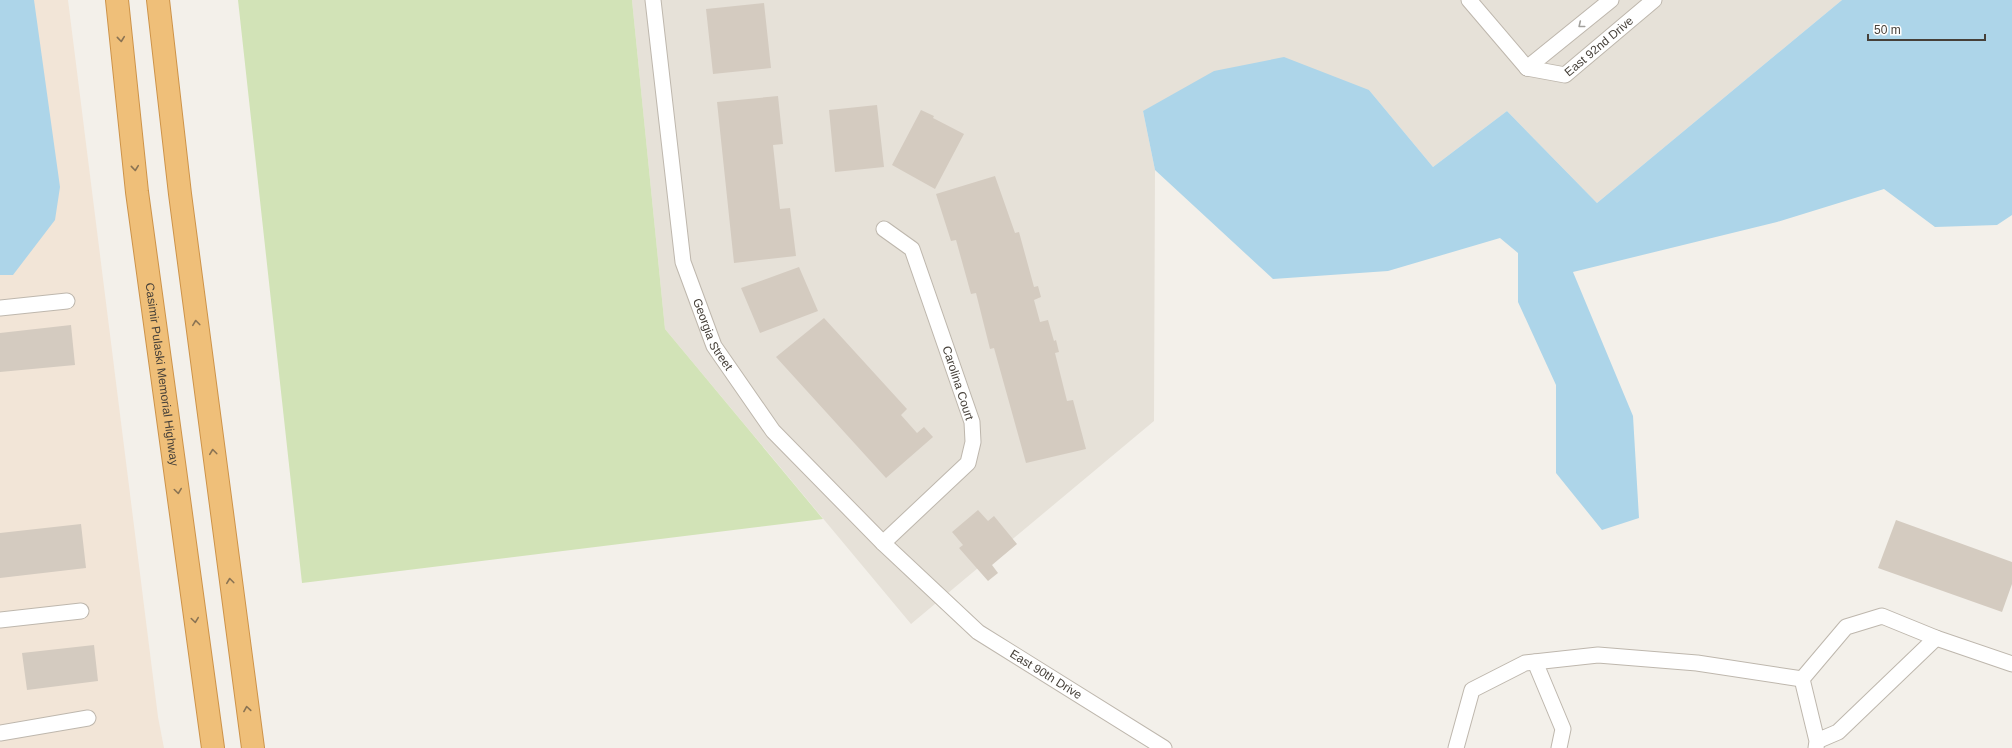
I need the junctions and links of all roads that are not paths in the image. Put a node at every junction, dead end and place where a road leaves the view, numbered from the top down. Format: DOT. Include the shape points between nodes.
graph roads {
  1 [pos="117,0"];
  2 [pos="158,0"];
  3 [pos="653,0"];
  4 [pos="1469,0"];
  5 [pos="1611,0"];
  6 [pos="1654,0"];
  7 [pos="1527,68"];
  8 [pos="884,229"];
  9 [pos="67,301"];
  10 [pos="0,308"];
  11 [pos="883,543"];
  12 [pos="934,591"];
  13 [pos="81,611"];
  14 [pos="0,620"];
  15 [pos="1936,638"];
  16 [pos="1535,662"];
  17 [pos="2012,664"];
  18 [pos="1802,679"];
  19 [pos="88,718"];
  20 [pos="0,733"];
  21 [pos="1816,745"];
  22 [pos="214,748"];
  23 [pos="253,748"];
  24 [pos="1164,748"];
  25 [pos="1456,748"];
  26 [pos="1559,748"];
  1 -- 22 [label="highway, Casimir Pulaski Memorial Highway, one-way" via="137,192"];
  23 -- 2 [label="highway, one-way" via="180,194"];
  3 -- 11 [label="street, Georgia Street" via="683,262 714,346 774,431"];
  4 -- 7 [label="street"];
  5 -- 7 [label="street, one-way"];
  6 -- 7 [label="street, East 92nd Drive" via="1565,75"];
  8 -- 11 [label="street, Carolina Court" via="912,249 972,422 973,442 968,463"];
  9 -- 10 [label="street"];
  11 -- 12 [label="street, Georgia Street"];
  12 -- 24 [label="street, East 90th Drive" via="978,632"];
  13 -- 14 [label="street"];
  15 -- 17 [label="street"];
  15 -- 18 [label="street" via="1882,616 1846,627"];
  15 -- 21 [label="street" via="1838,732"];
  16 -- 18 [label="street" via="1598,655 1697,663"];
  16 -- 25 [label="street" via="1525,663 1472,690"];
  16 -- 26 [label="street" via="1563,729"];
  18 -- 21 [label="street"];
  19 -- 20 [label="street"];
}
